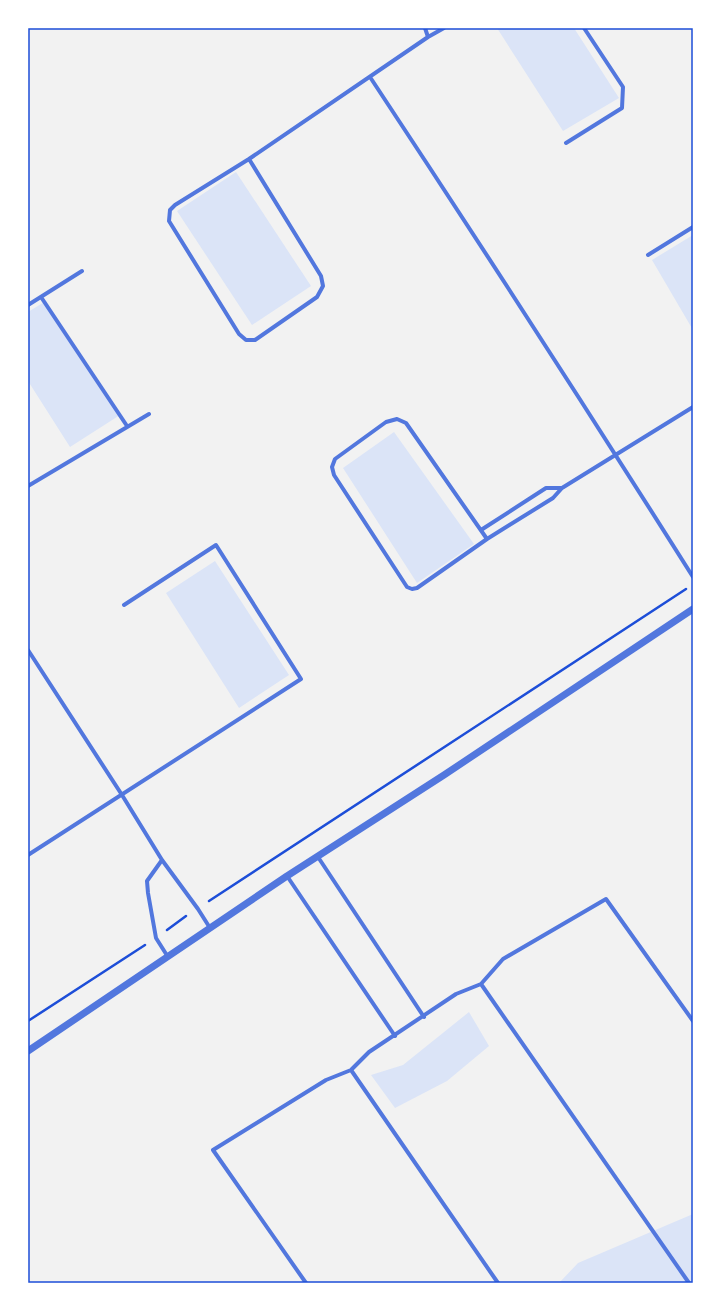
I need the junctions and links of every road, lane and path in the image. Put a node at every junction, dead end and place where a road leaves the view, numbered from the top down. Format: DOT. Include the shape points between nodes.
graph roads {
  1 [pos="425,28"];
  2 [pos="444,28"];
  3 [pos="584,28"];
  4 [pos="428,37"];
  5 [pos="370,77"];
  6 [pos="566,143"];
  7 [pos="248,159"];
  8 [pos="693,227"];
  9 [pos="648,255"];
  10 [pos="82,271"];
  11 [pos="41,297"];
  12 [pos="28,305"];
  13 [pos="693,407"];
  14 [pos="148,414"];
  15 [pos="127,426"];
  16 [pos="615,454"];
  17 [pos="28,486"];
  18 [pos="562,488"];
  19 [pos="481,530"];
  20 [pos="487,539"];
  21 [pos="693,577"];
  22 [pos="686,589"];
  23 [pos="124,605"];
  24 [pos="693,609"];
  25 [pos="28,650"];
  26 [pos="122,795"];
  27 [pos="28,855"];
  28 [pos="318,856"];
  29 [pos="162,860"];
  30 [pos="288,876"];
  31 [pos="198,909"];
  32 [pos="210,929"];
  33 [pos="156,938"];
  34 [pos="168,958"];
  35 [pos="481,984"];
  36 [pos="424,1016"];
  37 [pos="28,1021"];
  38 [pos="693,1021"];
  39 [pos="395,1036"];
  40 [pos="28,1051"];
  41 [pos="351,1070"];
  42 [pos="306,1283"];
  43 [pos="498,1283"];
  44 [pos="689,1283"];
  1 -- 4 [label="street"];
  2 -- 4 [label="street"];
  3 -- 6 [label="street" via="623,87 622,108"];
  4 -- 5 [label="street"];
  5 -- 7 [label="street"];
  5 -- 16 [label="street"];
  7 -- 7 [label="street" via="321,276 323,286 317,297 255,340 246,340 239,334 169,221 170,210 175,205"];
  8 -- 9 [label="street"];
  10 -- 11 [label="street"];
  11 -- 12 [label="street"];
  11 -- 15 [label="street"];
  13 -- 16 [label="street"];
  14 -- 15 [label="street"];
  15 -- 17 [label="street"];
  16 -- 18 [label="street"];
  16 -- 21 [label="street"];
  18 -- 19 [label="street" via="546,488"];
  18 -- 20 [label="street" via="553,498"];
  19 -- 20 [label="street"];
  19 -- 20 [label="street" via="406,423 397,419 386,422 335,459 332,467 334,476 408,587 417,588"];
  22 -- 31 [label="path"];
  23 -- 26 [label="street" via="216,545 301,679"];
  24 -- 28 [label="street"];
  25 -- 26 [label="street"];
  26 -- 27 [label="street"];
  26 -- 29 [label="street"];
  28 -- 30 [label="street"];
  28 -- 36 [label="street"];
  29 -- 31 [label="street"];
  29 -- 33 [label="street" via="148,881"];
  30 -- 32 [label="street"];
  30 -- 39 [label="street"];
  31 -- 32 [label="street"];
  31 -- 33 [label="path"];
  32 -- 34 [label="street"];
  33 -- 34 [label="street"];
  33 -- 37 [label="path"];
  34 -- 40 [label="street"];
  35 -- 36 [label="street" via="456,994"];
  35 -- 38 [label="street" via="503,959 606,899"];
  35 -- 44 [label="street"];
  36 -- 39 [label="street"];
  39 -- 41 [label="street" via="369,1052"];
  41 -- 42 [label="street" via="326,1080 212,1150"];
  41 -- 43 [label="street"];
}
